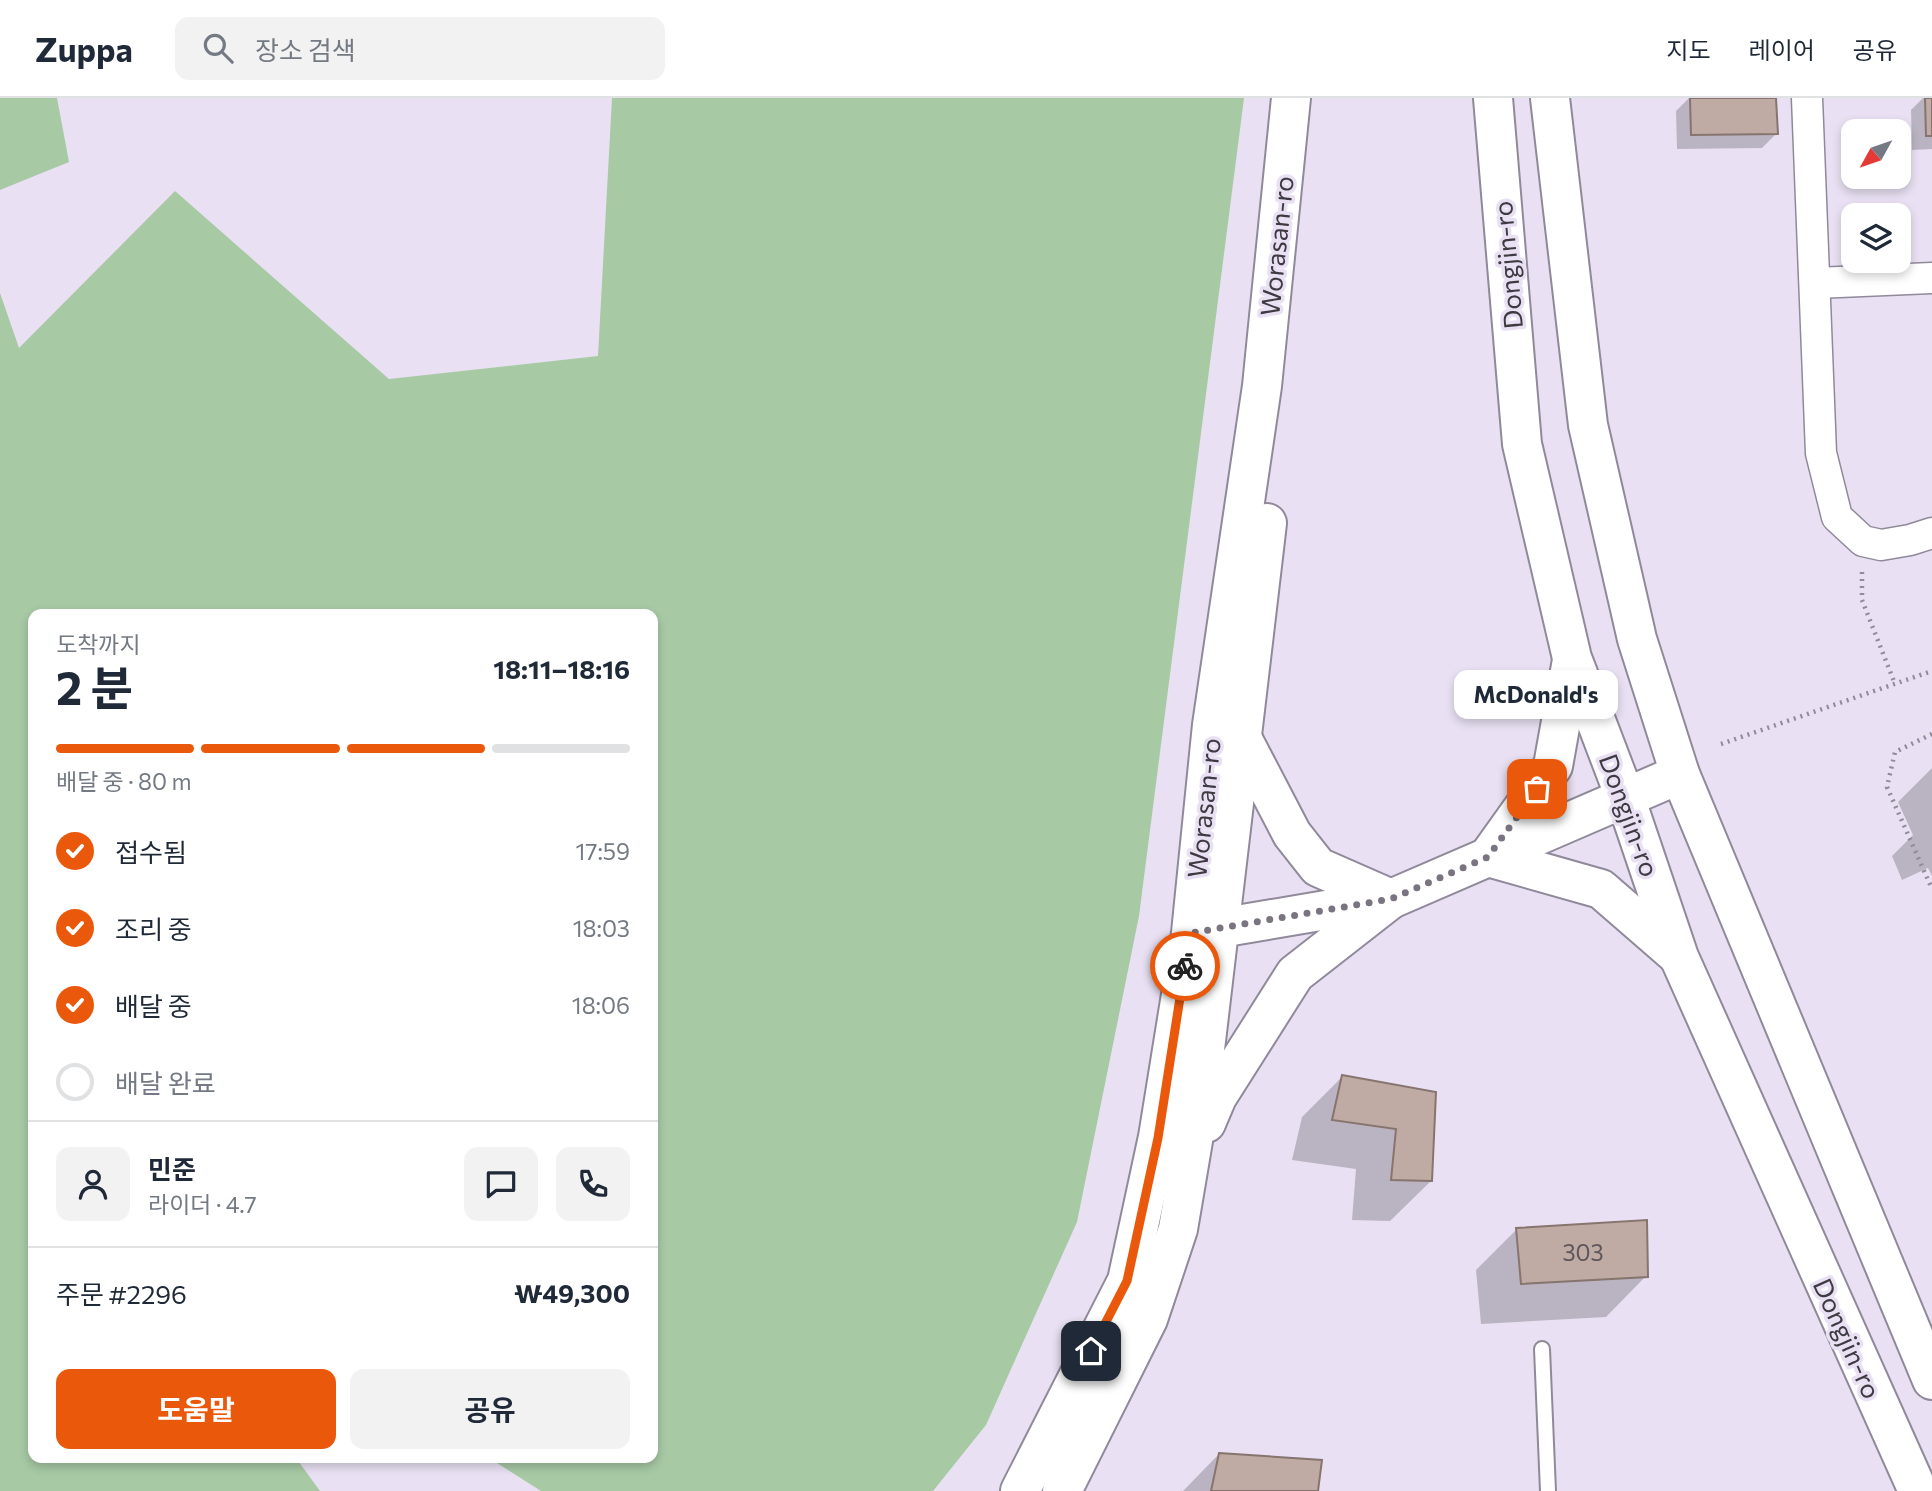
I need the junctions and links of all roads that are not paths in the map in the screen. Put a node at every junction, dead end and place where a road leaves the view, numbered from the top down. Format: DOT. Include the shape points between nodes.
graph roads {
  1 [pos="1291,98"];
  2 [pos="1317,98"];
  3 [pos="1493,98"];
  4 [pos="1550,98"];
  5 [pos="1807,98"];
  6 [pos="1932,278"];
  7 [pos="1816,283"];
  8 [pos="1932,533"];
  9 [pos="1572,658"];
  10 [pos="1242,738"];
  11 [pos="1680,774"];
  12 [pos="1625,797"];
  13 [pos="1488,857"];
  14 [pos="1391,899"];
  15 [pos="1205,931"];
  16 [pos="1679,957"];
  17 [pos="1190,1161"];
  18 [pos="1542,1349"];
  19 [pos="1932,1381"];
  20 [pos="1020,1491"];
  21 [pos="1062,1491"];
  22 [pos="1548,1491"];
  23 [pos="1917,1491"];
  1 -- 15 [label="street, Worasan-ro" via="1262,387 1212,725"];
  2 -- 10 [label="street"];
  3 -- 9 [label="street, Dongjin-ro" via="1522,444"];
  4 -- 11 [label="street" via="1588,425 1637,639"];
  5 -- 7 [label="street"];
  6 -- 7 [label="street"];
  7 -- 8 [label="street" via="1821,453 1838,517 1863,541 1881,545"];
  9 -- 12 [label="street, Dongjin-ro"];
  9 -- 13 [label="street" via="1553,766"];
  10 -- 14 [label="street" via="1292,835 1318,867"];
  10 -- 15 [label="street"];
  11 -- 12 [label="street"];
  11 -- 19 [label="street"];
  12 -- 13 [label="street"];
  12 -- 16 [label="street, Dongjin-ro"];
  13 -- 14 [label="street"];
  13 -- 16 [label="street" via="1601,889"];
  14 -- 15 [label="street"];
  14 -- 17 [label="street" via="1296,974 1217,1097"];
  15 -- 17 [label="street"];
  15 -- 20 [label="street, Worasan-ro" via="1127,1281"];
  16 -- 23 [label="street, Dongjin-ro"];
  17 -- 21 [label="street" via="1178,1228 1148,1319"];
  18 -- 22 [label="lane"];
}
